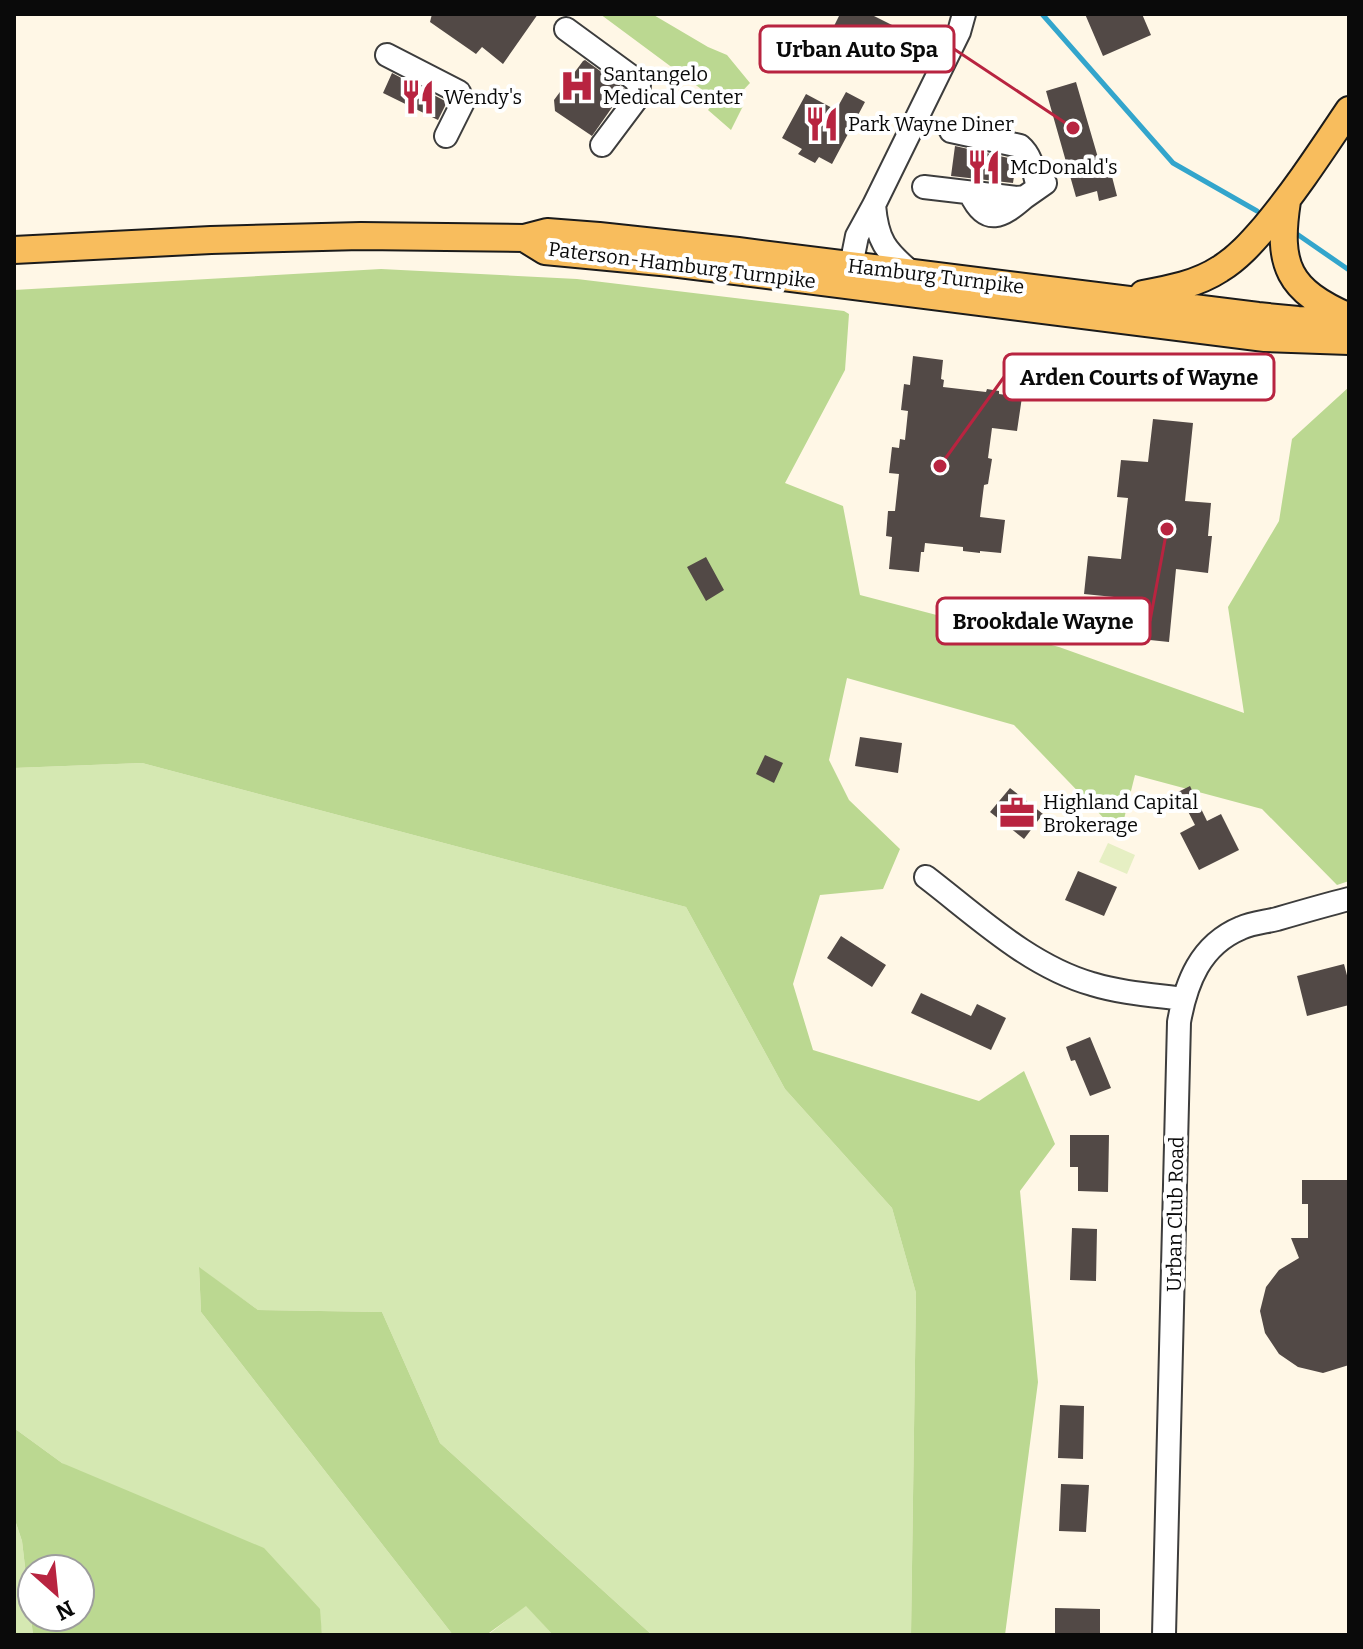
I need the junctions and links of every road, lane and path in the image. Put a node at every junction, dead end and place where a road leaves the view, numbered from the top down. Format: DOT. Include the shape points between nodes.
graph roads {
  1 [pos="964,14"];
  2 [pos="566,29"];
  3 [pos="387,55"];
  4 [pos="1349,110"];
  5 [pos="951,131"];
  6 [pos="446,136"];
  7 [pos="602,145"];
  8 [pos="924,187"];
  9 [pos="1287,201"];
  10 [pos="874,205"];
  11 [pos="524,238"];
  12 [pos="14,250"];
  13 [pos="912,273"];
  14 [pos="853,276"];
  15 [pos="1120,299"];
  16 [pos="1349,319"];
  17 [pos="1349,341"];
  18 [pos="926,877"];
  19 [pos="1349,899"];
  20 [pos="1184,999"];
  21 [pos="1164,1635"];
  1 -- 10 [label="street"];
  2 -- 7 [label="street" via="639,84 638,97"];
  3 -- 6 [label="street" via="459,92 463,102"];
  4 -- 9 [label="main road"];
  5 -- 8 [label="street" via="1020,146 1030,157 1036,189 1018,198"];
  9 -- 15 [label="main road" via="1218,271"];
  9 -- 16 [label="main road" via="1282,231 1288,266 1306,292"];
  10 -- 13 [label="street" via="881,240"];
  10 -- 14 [label="street" via="857,236"];
  11 -- 12 [label="main road, Paterson-Hamburg Turnpike" via="361,236"];
  11 -- 14 [label="main road, Hamburg Turnpike" via="547,232 587,235"];
  13 -- 14 [label="main road, Hamburg Turnpike"];
  13 -- 15 [label="main road, Hamburg Turnpike"];
  14 -- 17 [label="main road" via="1265,338"];
  15 -- 16 [label="main road, Hamburg Turnpike" via="1298,320"];
  18 -- 20 [label="street" via="1016,947 1062,974 1119,991"];
  19 -- 20 [label="street, Urban Club Road" via="1227,935 1202,959"];
  20 -- 21 [label="street, Urban Club Road" via="1179,1022"];
}
